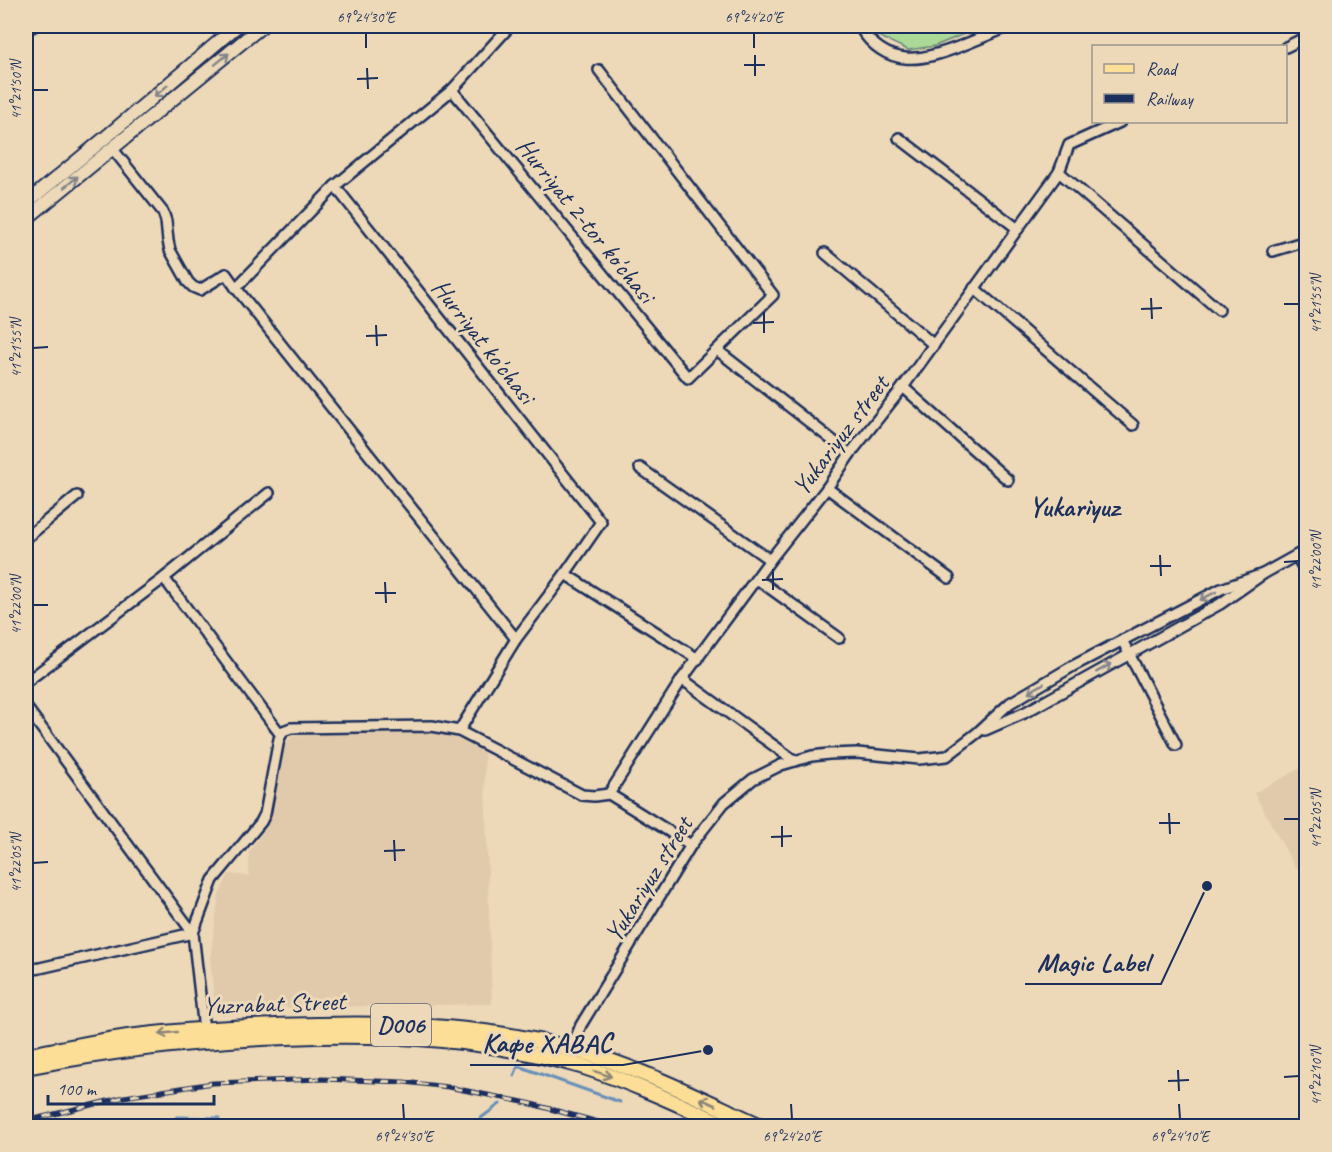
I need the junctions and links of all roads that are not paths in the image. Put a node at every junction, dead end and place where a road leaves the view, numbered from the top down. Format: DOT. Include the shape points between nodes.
graph roads {
  1 [pos="34,26"];
  2 [pos="237,26"];
  3 [pos="262,26"];
  4 [pos="510,26"];
  5 [pos="859,26"];
  6 [pos="1010,26"];
  7 [pos="26,30"];
  8 [pos="1306,37"];
  9 [pos="1287,46"];
  10 [pos="599,70"];
  11 [pos="452,90"];
  12 [pos="1118,123"];
  13 [pos="899,138"];
  14 [pos="109,143"];
  15 [pos="1059,172"];
  16 [pos="335,186"];
  17 [pos="26,203"];
  18 [pos="26,219"];
  19 [pos="1018,229"];
  20 [pos="1306,241"];
  21 [pos="1273,250"];
  22 [pos="825,253"];
  23 [pos="236,288"];
  24 [pos="974,288"];
  25 [pos="1219,310"];
  26 [pos="934,345"];
  27 [pos="717,350"];
  28 [pos="903,387"];
  29 [pos="1133,424"];
  30 [pos="850,454"];
  31 [pos="640,468"];
  32 [pos="1008,480"];
  33 [pos="826,488"];
  34 [pos="268,493"];
  35 [pos="77,496"];
  36 [pos="26,538"];
  37 [pos="1306,550"];
  38 [pos="1297,556"];
  39 [pos="770,560"];
  40 [pos="1306,573"];
  41 [pos="565,574"];
  42 [pos="1263,574"];
  43 [pos="164,578"];
  44 [pos="949,578"];
  45 [pos="756,579"];
  46 [pos="839,638"];
  47 [pos="516,639"];
  48 [pos="1122,640"];
  49 [pos="1129,654"];
  50 [pos="698,659"];
  51 [pos="682,679"];
  52 [pos="26,682"];
  53 [pos="26,707"];
  54 [pos="459,731"];
  55 [pos="977,733"];
  56 [pos="281,735"];
  57 [pos="1176,746"];
  58 [pos="795,761"];
  59 [pos="609,794"];
  60 [pos="691,845"];
  61 [pos="193,933"];
  62 [pos="26,970"];
  63 [pos="204,1029"];
  64 [pos="75,1052"];
  65 [pos="26,1056"];
  66 [pos="569,1056"];
  67 [pos="26,1067"];
  68 [pos="733,1123"];
  69 [pos="761,1126"];
  1 -- 7 [label="street"];
  2 -- 14 [label="street, one-way"];
  14 -- 3 [label="street, one-way"];
  4 -- 11 [label="street"];
  5 -- 6 [label="street" via="878,48 914,59 946,52"];
  8 -- 9 [label="street"];
  10 -- 27 [label="street" via="773,294"];
  11 -- 16 [label="street"];
  11 -- 27 [label="street, Hurriyat 2-tor ko'chasi" via="688,378"];
  12 -- 15 [label="street, Yukariyuz street" via="1071,144"];
  13 -- 19 [label="street"];
  14 -- 17 [label="street"];
  18 -- 14 [label="street, one-way"];
  14 -- 23 [label="street" via="163,212 170,250 193,287 200,290 226,274"];
  15 -- 19 [label="street, Yukariyuz street"];
  15 -- 25 [label="street"];
  16 -- 23 [label="street"];
  16 -- 41 [label="street, Hurriyat ko'chasi" via="601,522"];
  19 -- 24 [label="street, Yukariyuz street"];
  20 -- 21 [label="street"];
  22 -- 26 [label="street"];
  23 -- 47 [label="street"];
  24 -- 26 [label="street, Yukariyuz street"];
  24 -- 29 [label="street"];
  26 -- 28 [label="street, Yukariyuz street"];
  27 -- 30 [label="street"];
  28 -- 30 [label="street, Yukariyuz street"];
  28 -- 32 [label="street"];
  30 -- 33 [label="street, Yukariyuz street"];
  31 -- 39 [label="street"];
  33 -- 39 [label="street, Yukariyuz street"];
  33 -- 44 [label="street"];
  34 -- 43 [label="street"];
  35 -- 36 [label="street"];
  37 -- 38 [label="street, Yukariyuz street"];
  38 -- 40 [label="street"];
  38 -- 42 [label="street, Yukariyuz street"];
  39 -- 45 [label="street, Yukariyuz street"];
  41 -- 47 [label="street"];
  41 -- 50 [label="street"];
  42 -- 48 [label="street, Yukariyuz street, one-way" via="1221,590"];
  42 -- 49 [label="street, Yukariyuz street" via="1220,604"];
  43 -- 52 [label="street"];
  43 -- 56 [label="street"];
  45 -- 46 [label="street"];
  45 -- 50 [label="street, Yukariyuz street"];
  47 -- 54 [label="street"];
  48 -- 49 [label="street"];
  48 -- 55 [label="street, Yukariyuz street, one-way" via="1010,703"];
  55 -- 49 [label="street, Yukariyuz street, one-way" via="1024,713"];
  49 -- 57 [label="street"];
  50 -- 51 [label="street, Yukariyuz street"];
  51 -- 58 [label="street"];
  51 -- 59 [label="street, Yukariyuz street"];
  53 -- 61 [label="street"];
  54 -- 56 [label="street" via="432,726 291,728"];
  54 -- 59 [label="street" via="582,795"];
  55 -- 58 [label="street, Yukariyuz street" via="947,756 919,759 857,753"];
  56 -- 61 [label="street" via="265,814 213,880"];
  58 -- 60 [label="street, Yukariyuz street" via="768,771 740,789"];
  59 -- 60 [label="street"];
  60 -- 66 [label="street, Yukariyuz street" via="581,1025"];
  61 -- 62 [label="street"];
  61 -- 63 [label="street"];
  63 -- 64 [label="main road, Yuzrabat Street / D006, one-way" via="129,1037"];
  63 -- 66 [label="main road, Yuzrabat Street / D006" via="401,1025 521,1038"];
  64 -- 65 [label="main road, Yuzrabat Street / D006"];
  64 -- 66 [label="main road, Yuzrabat Street / D006" via="207,1041 358,1035 460,1042"];
  64 -- 67 [label="main road, Yuzrabat Street / D006"];
  66 -- 68 [label="main road, Yuzrabat Street / D006" via="618,1064 650,1076"];
  68 -- 69 [label="main road, Yuzrabat Street / D006"];
}
